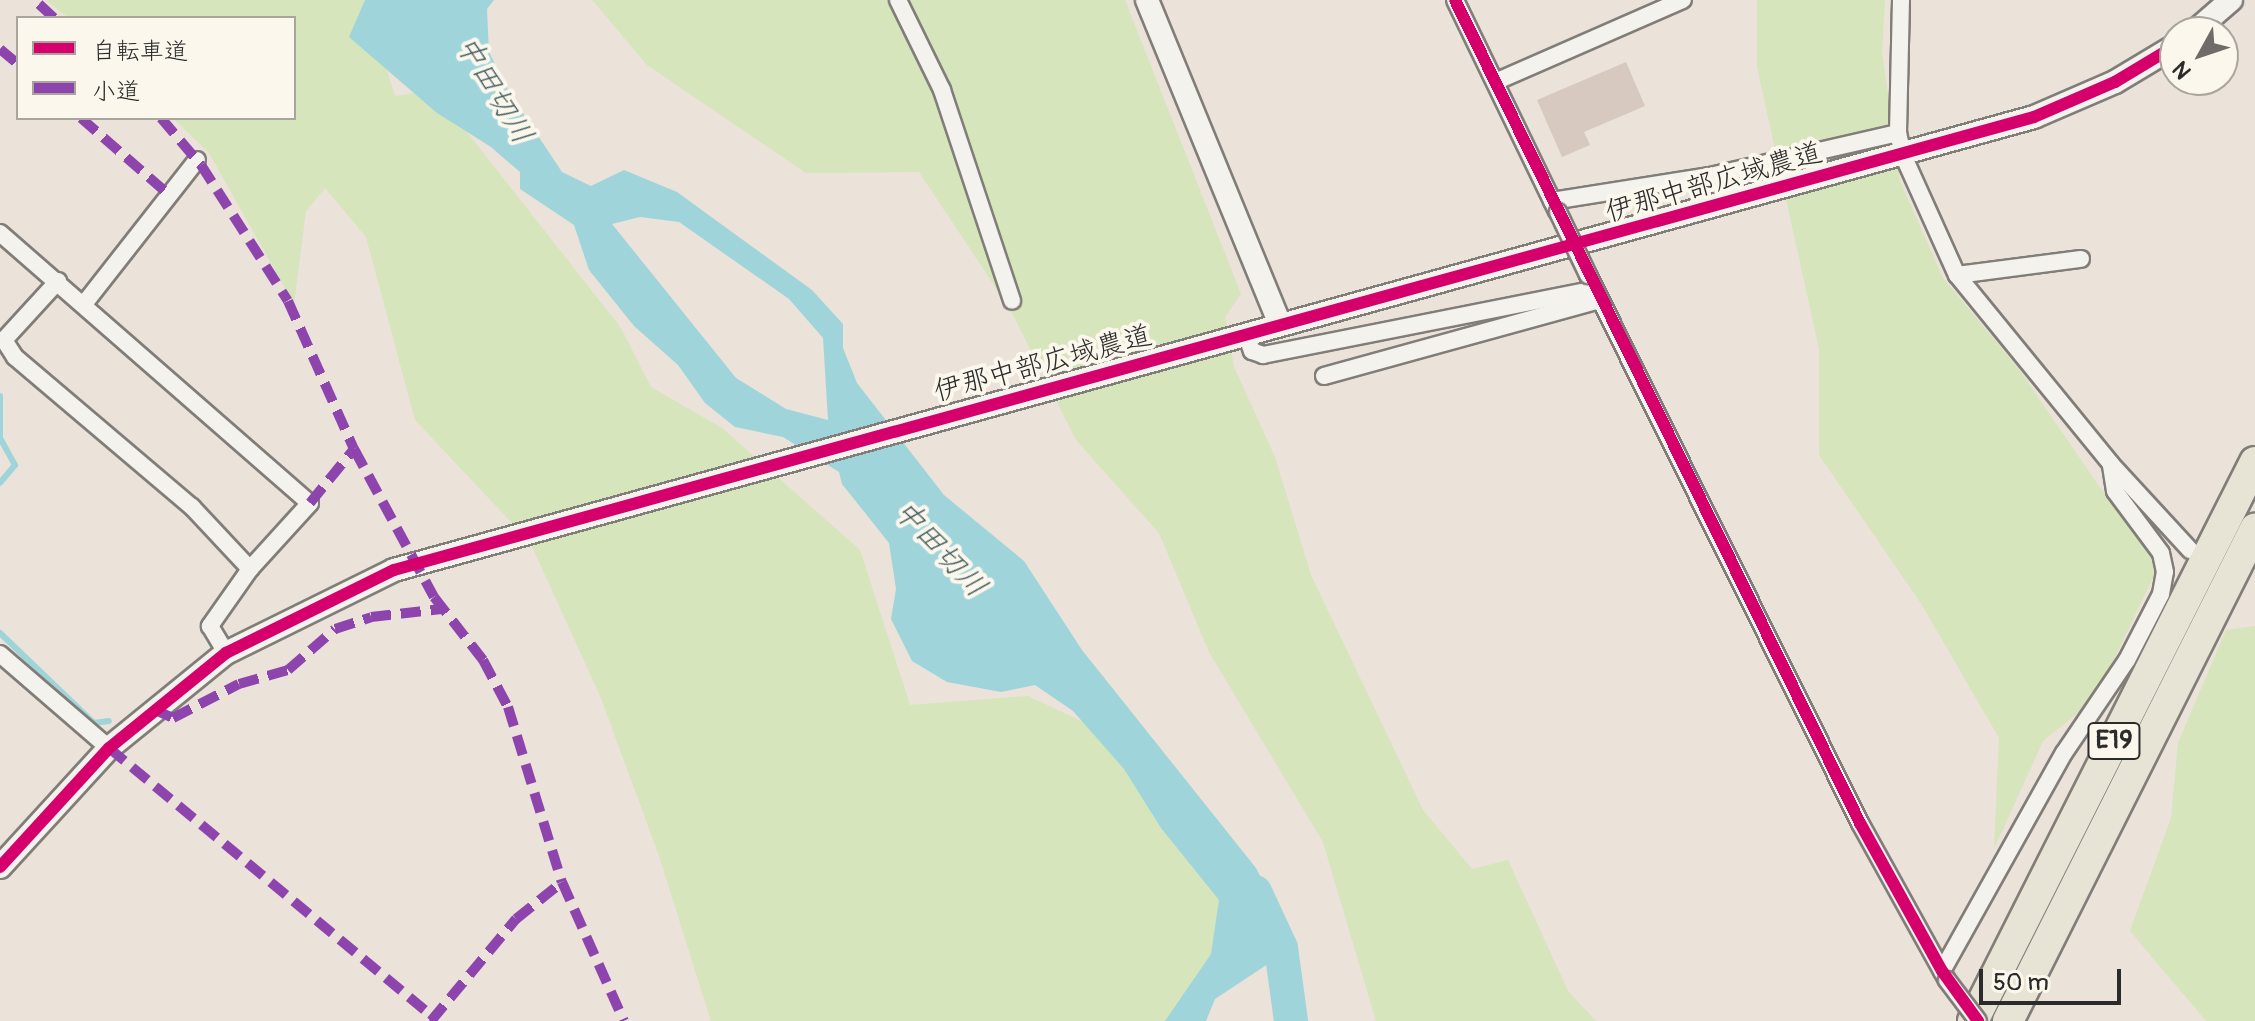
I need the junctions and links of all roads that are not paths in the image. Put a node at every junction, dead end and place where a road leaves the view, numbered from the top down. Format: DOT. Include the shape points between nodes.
graph roads {
  1 [pos="898,0"];
  2 [pos="1147,0"];
  3 [pos="1455,0"];
  4 [pos="1683,0"];
  5 [pos="1901,0"];
  6 [pos="2231,0"];
  7 [pos="2212,16"];
  8 [pos="2159,55"];
  9 [pos="1495,82"];
  10 [pos="1898,133"];
  11 [pos="1903,155"];
  12 [pos="197,160"];
  13 [pos="1555,207"];
  14 [pos="0,233"];
  15 [pos="2081,259"];
  16 [pos="1957,275"];
  17 [pos="58,281"];
  18 [pos="1594,288"];
  19 [pos="1012,301"];
  20 [pos="84,304"];
  21 [pos="1280,324"];
  22 [pos="1246,334"];
  23 [pos="1324,376"];
  24 [pos="2255,462"];
  25 [pos="2111,464"];
  26 [pos="2255,529"];
  27 [pos="2190,550"];
  28 [pos="250,569"];
  29 [pos="226,653"];
  30 [pos="0,654"];
  31 [pos="109,748"];
  32 [pos="0,867"];
  33 [pos="1945,975"];
  34 [pos="1976,1021"];
  35 [pos="2008,1021"];
  1 -- 19 [label="street" via="942,90"];
  2 -- 21 [label="street"];
  3 -- 9 [label="street"];
  4 -- 9 [label="street"];
  5 -- 10 [label="street"];
  6 -- 7 [label="street"];
  8 -- 11 [label="street, 伊那中部広域農道" via="2079,99"];
  9 -- 13 [label="street"];
  10 -- 11 [label="street"];
  10 -- 13 [label="street"];
  11 -- 16 [label="street"];
  11 -- 21 [label="street, 伊那中部広域農道"];
  12 -- 20 [label="street"];
  13 -- 18 [label="street, bridge"];
  14 -- 17 [label="street"];
  15 -- 16 [label="street"];
  16 -- 25 [label="street"];
  17 -- 20 [label="street"];
  17 -- 28 [label="street" via="4,340 15,357 192,507"];
  18 -- 22 [label="street" via="1305,342 1263,355 1252,351"];
  18 -- 23 [label="street"];
  18 -- 33 [label="street" via="1860,823"];
  20 -- 28 [label="street" via="310,503"];
  21 -- 22 [label="street, 伊那中部広域農道"];
  22 -- 29 [label="street, 伊那中部広域農道" via="437,554 351,587"];
  24 -- 34 [label="highway, E19"];
  25 -- 27 [label="street"];
  25 -- 33 [label="street" via="2115,491 2161,553 2161,594 2127,660 2064,753"];
  26 -- 35 [label="highway, E19"];
  28 -- 29 [label="street" via="210,626"];
  29 -- 31 [label="street, 伊那中部広域農道"];
  30 -- 31 [label="street"];
  31 -- 32 [label="street, 伊那中部広域農道"];
  33 -- 34 [label="street, bridge"];
}
